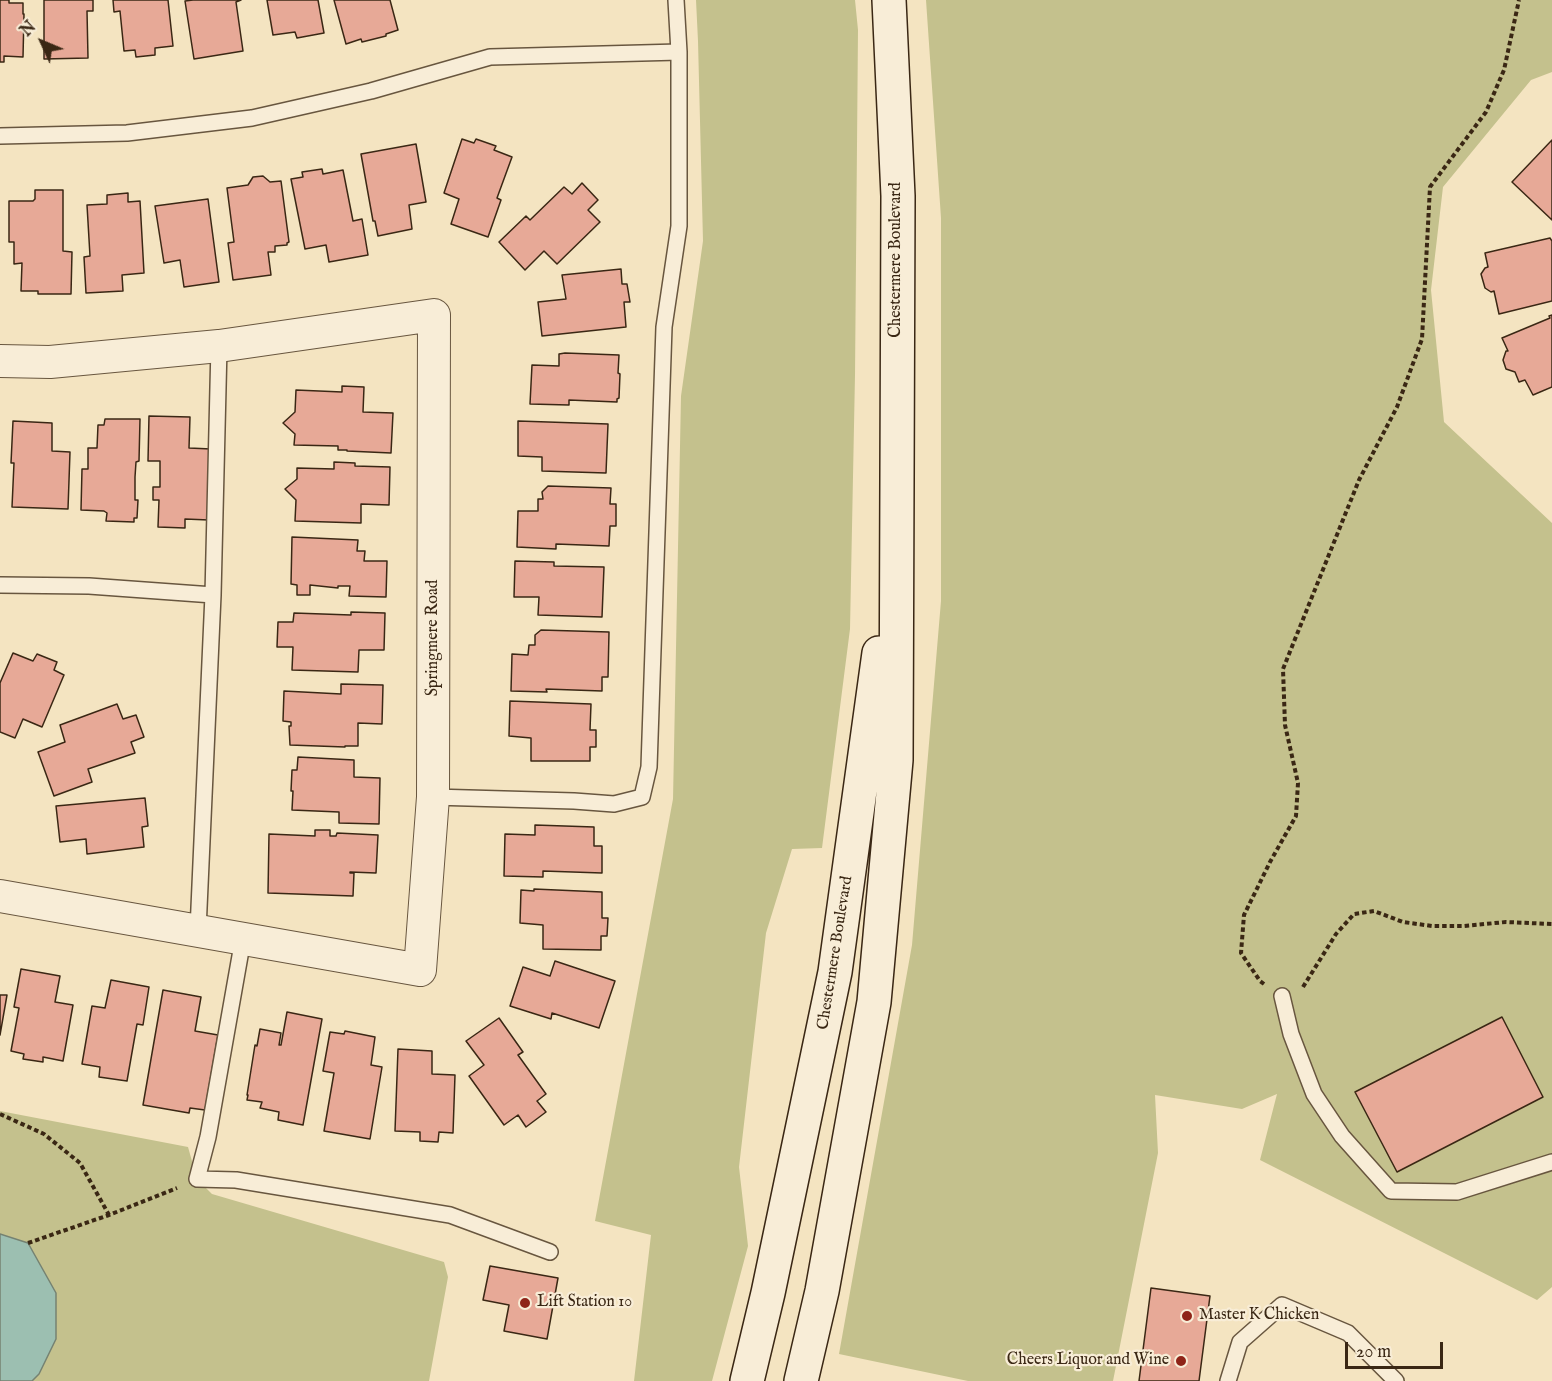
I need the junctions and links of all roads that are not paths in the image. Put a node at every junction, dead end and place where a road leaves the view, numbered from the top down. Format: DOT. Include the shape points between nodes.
graph roads {
  1 [pos="676,0"];
  2 [pos="889,0"];
  3 [pos="679,52"];
  4 [pos="0,136"];
  5 [pos="219,346"];
  6 [pos="0,361"];
  7 [pos="897,520"];
  8 [pos="0,585"];
  9 [pos="213,595"];
  10 [pos="433,797"];
  11 [pos="0,897"];
  12 [pos="198,930"];
  13 [pos="243,939"];
  14 [pos="1282,996"];
  15 [pos="1552,1162"];
  16 [pos="550,1252"];
  17 [pos="747,1381"];
  18 [pos="801,1381"];
  19 [pos="1228,1381"];
  20 [pos="1396,1381"];
  1 -- 3 [label="lane"];
  2 -- 7 [label="main road, Chestermere Boulevard" via="898,196"];
  3 -- 4 [label="lane" via="490,57 371,91 252,118 127,133"];
  3 -- 10 [label="lane" via="679,226 664,327 649,767 642,798 614,804"];
  5 -- 6 [label="street, Springmere Road" via="50,363"];
  5 -- 9 [label="lane"];
  5 -- 10 [label="street, Springmere Road" via="434,315"];
  7 -- 17 [label="main road, Chestermere Boulevard" via="835,972"];
  7 -- 18 [label="main road, Chestermere Boulevard" via="896,760 874,1002 822,1291"];
  8 -- 9 [label="lane" via="90,586"];
  9 -- 12 [label="lane"];
  10 -- 13 [label="street, Springmere Road" via="420,970"];
  11 -- 12 [label="street, Springmere Road"];
  12 -- 13 [label="street, Springmere Road"];
  13 -- 16 [label="lane" via="197,1179 236,1180 450,1215"];
  14 -- 15 [label="lane" via="1291,1034 1314,1094 1342,1136 1391,1191 1457,1192"];
  19 -- 20 [label="lane" via="1240,1342 1282,1305 1348,1333"];
}
